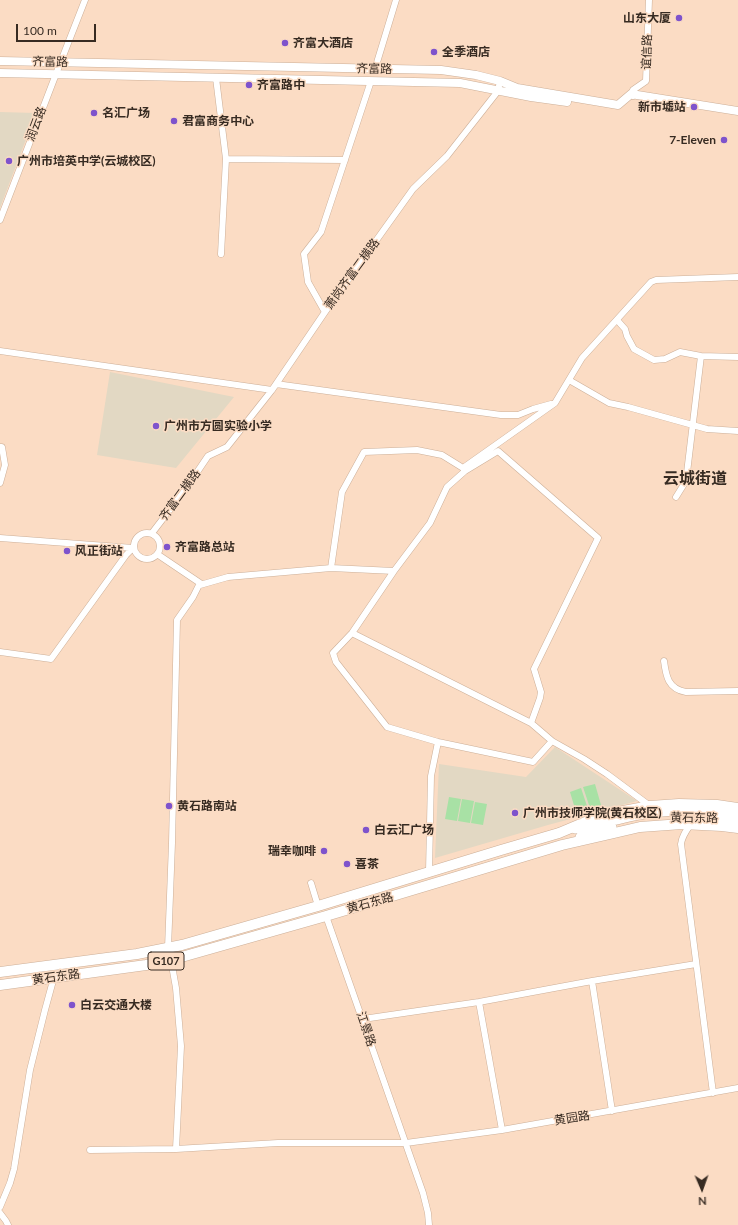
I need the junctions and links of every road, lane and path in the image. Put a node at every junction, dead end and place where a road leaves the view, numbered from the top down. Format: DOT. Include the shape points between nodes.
graph roads {
  1 [pos="85,0"];
  2 [pos="396,0"];
  3 [pos="649,0"];
  4 [pos="0,61"];
  5 [pos="60,62"];
  6 [pos="375,69"];
  7 [pos="441,70"];
  8 [pos="0,73"];
  9 [pos="56,74"];
  10 [pos="216,78"];
  11 [pos="371,81"];
  12 [pos="500,81"];
  13 [pos="441,82"];
  14 [pos="498,91"];
  15 [pos="632,95"];
  16 [pos="738,112"];
  17 [pos="226,159"];
  18 [pos="345,160"];
  19 [pos="0,220"];
  20 [pos="221,254"];
  21 [pos="738,277"];
  22 [pos="325,312"];
  23 [pos="617,320"];
  24 [pos="0,351"];
  25 [pos="701,356"];
  26 [pos="738,357"];
  27 [pos="569,380"];
  28 [pos="276,384"];
  29 [pos="272,390"];
  30 [pos="555,403"];
  31 [pos="693,425"];
  32 [pos="738,431"];
  33 [pos="0,447"];
  34 [pos="208,456"];
  35 [pos="464,470"];
  36 [pos="0,483"];
  37 [pos="676,497"];
  38 [pos="152,533"];
  39 [pos="0,538"];
  40 [pos="134,548"];
  41 [pos="157,554"];
  42 [pos="331,568"];
  43 [pos="394,571"];
  44 [pos="200,584"];
  45 [pos="352,633"];
  46 [pos="0,652"];
  47 [pos="664,661"];
  48 [pos="738,691"];
  49 [pos="531,723"];
  50 [pos="552,741"];
  51 [pos="438,742"];
  52 [pos="650,806"];
  53 [pos="737,814"];
  54 [pos="663,815"];
  55 [pos="691,824"];
  56 [pos="738,828"];
  57 [pos="559,833"];
  58 [pos="562,845"];
  59 [pos="429,872"];
  60 [pos="311,883"];
  61 [pos="318,906"];
  62 [pos="326,916"];
  63 [pos="168,948"];
  64 [pos="171,960"];
  65 [pos="696,964"];
  66 [pos="0,972"];
  67 [pos="54,977"];
  68 [pos="592,981"];
  69 [pos="0,985"];
  70 [pos="479,1002"];
  71 [pos="363,1019"];
  72 [pos="738,1088"];
  73 [pos="713,1093"];
  74 [pos="612,1111"];
  75 [pos="502,1130"];
  76 [pos="406,1144"];
  77 [pos="176,1149"];
  78 [pos="90,1150"];
  79 [pos="0,1207"];
  80 [pos="0,1213"];
  81 [pos="8,1225"];
  82 [pos="429,1225"];
  1 -- 5 [label="street, 润云路"];
  2 -- 6 [label="street"];
  3 -- 15 [label="street, 谊信路" via="646,81 633,90"];
  4 -- 5 [label="main road, 齐富路"];
  5 -- 6 [label="main road, 齐富路"];
  5 -- 9 [label="street, 润云路"];
  6 -- 7 [label="main road, 齐富路"];
  7 -- 12 [label="main road, 齐富路"];
  7 -- 13 [label="main road"];
  8 -- 9 [label="main road, 齐富路"];
  9 -- 10 [label="main road, 齐富路"];
  9 -- 19 [label="street, 润云路"];
  10 -- 11 [label="main road, 齐富路"];
  10 -- 17 [label="street"];
  11 -- 13 [label="main road, 齐富路"];
  11 -- 18 [label="street"];
  12 -- 14 [label="street"];
  12 -- 15 [label="main road, 齐富路" via="517,88 618,105"];
  13 -- 14 [label="main road, 齐富路"];
  14 -- 15 [label="main road, 齐富路" via="618,110"];
  14 -- 22 [label="street, 萧岗齐富二横路" via="447,156 413,189"];
  15 -- 16 [label="main road"];
  17 -- 18 [label="street"];
  17 -- 20 [label="street"];
  18 -- 22 [label="street" via="321,232 304,254 308,282"];
  21 -- 23 [label="street" via="656,280 651,282"];
  22 -- 28 [label="street, 萧岗齐富二横路"];
  23 -- 25 [label="street" via="625,329 634,349 654,360 665,359 680,352"];
  23 -- 27 [label="street" via="582,358"];
  24 -- 29 [label="street"];
  25 -- 26 [label="street"];
  25 -- 31 [label="street"];
  27 -- 30 [label="street"];
  27 -- 31 [label="street" via="609,403"];
  28 -- 29 [label="street, 萧岗齐富二横路"];
  28 -- 30 [label="street" via="501,415 518,415"];
  29 -- 34 [label="street, 萧岗齐富二横路" via="228,448"];
  30 -- 35 [label="street"];
  31 -- 32 [label="street" via="707,429"];
  31 -- 37 [label="street" via="686,481"];
  33 -- 36 [label="street" via="5,465"];
  34 -- 38 [label="street, 齐富二横路"];
  35 -- 42 [label="street" via="442,455 417,450 364,452 342,492"];
  35 -- 43 [label="street" via="447,487 430,523"];
  35 -- 49 [label="street" via="498,451 598,538 534,669 541,692"];
  38 -- 40 [label="street" via="144,532 137,536"];
  38 -- 41 [label="street" via="160,543"];
  39 -- 40 [label="street"];
  40 -- 41 [label="street" via="138,556 145,559"];
  40 -- 46 [label="street" via="126,555 51,659"];
  41 -- 44 [label="street"];
  42 -- 43 [label="street"];
  42 -- 44 [label="street" via="228,577"];
  43 -- 45 [label="street"];
  44 -- 63 [label="street" via="177,620"];
  45 -- 49 [label="street"];
  45 -- 51 [label="street" via="333,652 336,662 387,728"];
  47 -- 48 [label="street" via="666,675 672,685 680,691"];
  49 -- 50 [label="street"];
  50 -- 51 [label="street" via="533,762"];
  50 -- 52 [label="street" via="607,774"];
  51 -- 59 [label="street" via="431,776"];
  52 -- 53 [label="highway, G107" via="722,805"];
  52 -- 57 [label="highway, G107" via="605,815"];
  53 -- 54 [label="main road, 黄石东路" via="697,811"];
  54 -- 57 [label="main road, 黄石东路" via="626,818"];
  54 -- 58 [label="main road, 黄石东路" via="591,833"];
  55 -- 56 [label="highway, G107"];
  55 -- 58 [label="highway, G107" via="640,828"];
  55 -- 65 [label="street" via="684,832 680,844"];
  57 -- 59 [label="highway, 黄石东路 / G107"];
  58 -- 62 [label="highway, 黄石东路 / G107"];
  59 -- 61 [label="highway, 黄石东路 / G107"];
  60 -- 61 [label="street"];
  61 -- 63 [label="highway, 黄石东路 / G107"];
  62 -- 64 [label="highway, 黄石东路 / G107"];
  62 -- 71 [label="street, 江景路"];
  63 -- 66 [label="highway, 黄石东路 / G107"];
  64 -- 67 [label="highway, 黄石东路 / G107"];
  64 -- 77 [label="street" via="181,1046"];
  65 -- 68 [label="street"];
  65 -- 73 [label="street"];
  67 -- 69 [label="highway, 黄石东路 / G107"];
  67 -- 79 [label="street" via="30,1070 14,1169"];
  68 -- 70 [label="street"];
  68 -- 74 [label="street"];
  70 -- 71 [label="street"];
  70 -- 75 [label="street"];
  71 -- 76 [label="street, 江景路"];
  72 -- 73 [label="street, 黄园路"];
  73 -- 74 [label="street, 黄园路"];
  74 -- 75 [label="street, 黄园路"];
  75 -- 76 [label="street, 黄园路"];
  76 -- 77 [label="street, 黄园路" via="278,1143"];
  76 -- 82 [label="street, 江景路" via="423,1193"];
  77 -- 78 [label="street, 黄园路"];
  80 -- 81 [label="street"];
}
